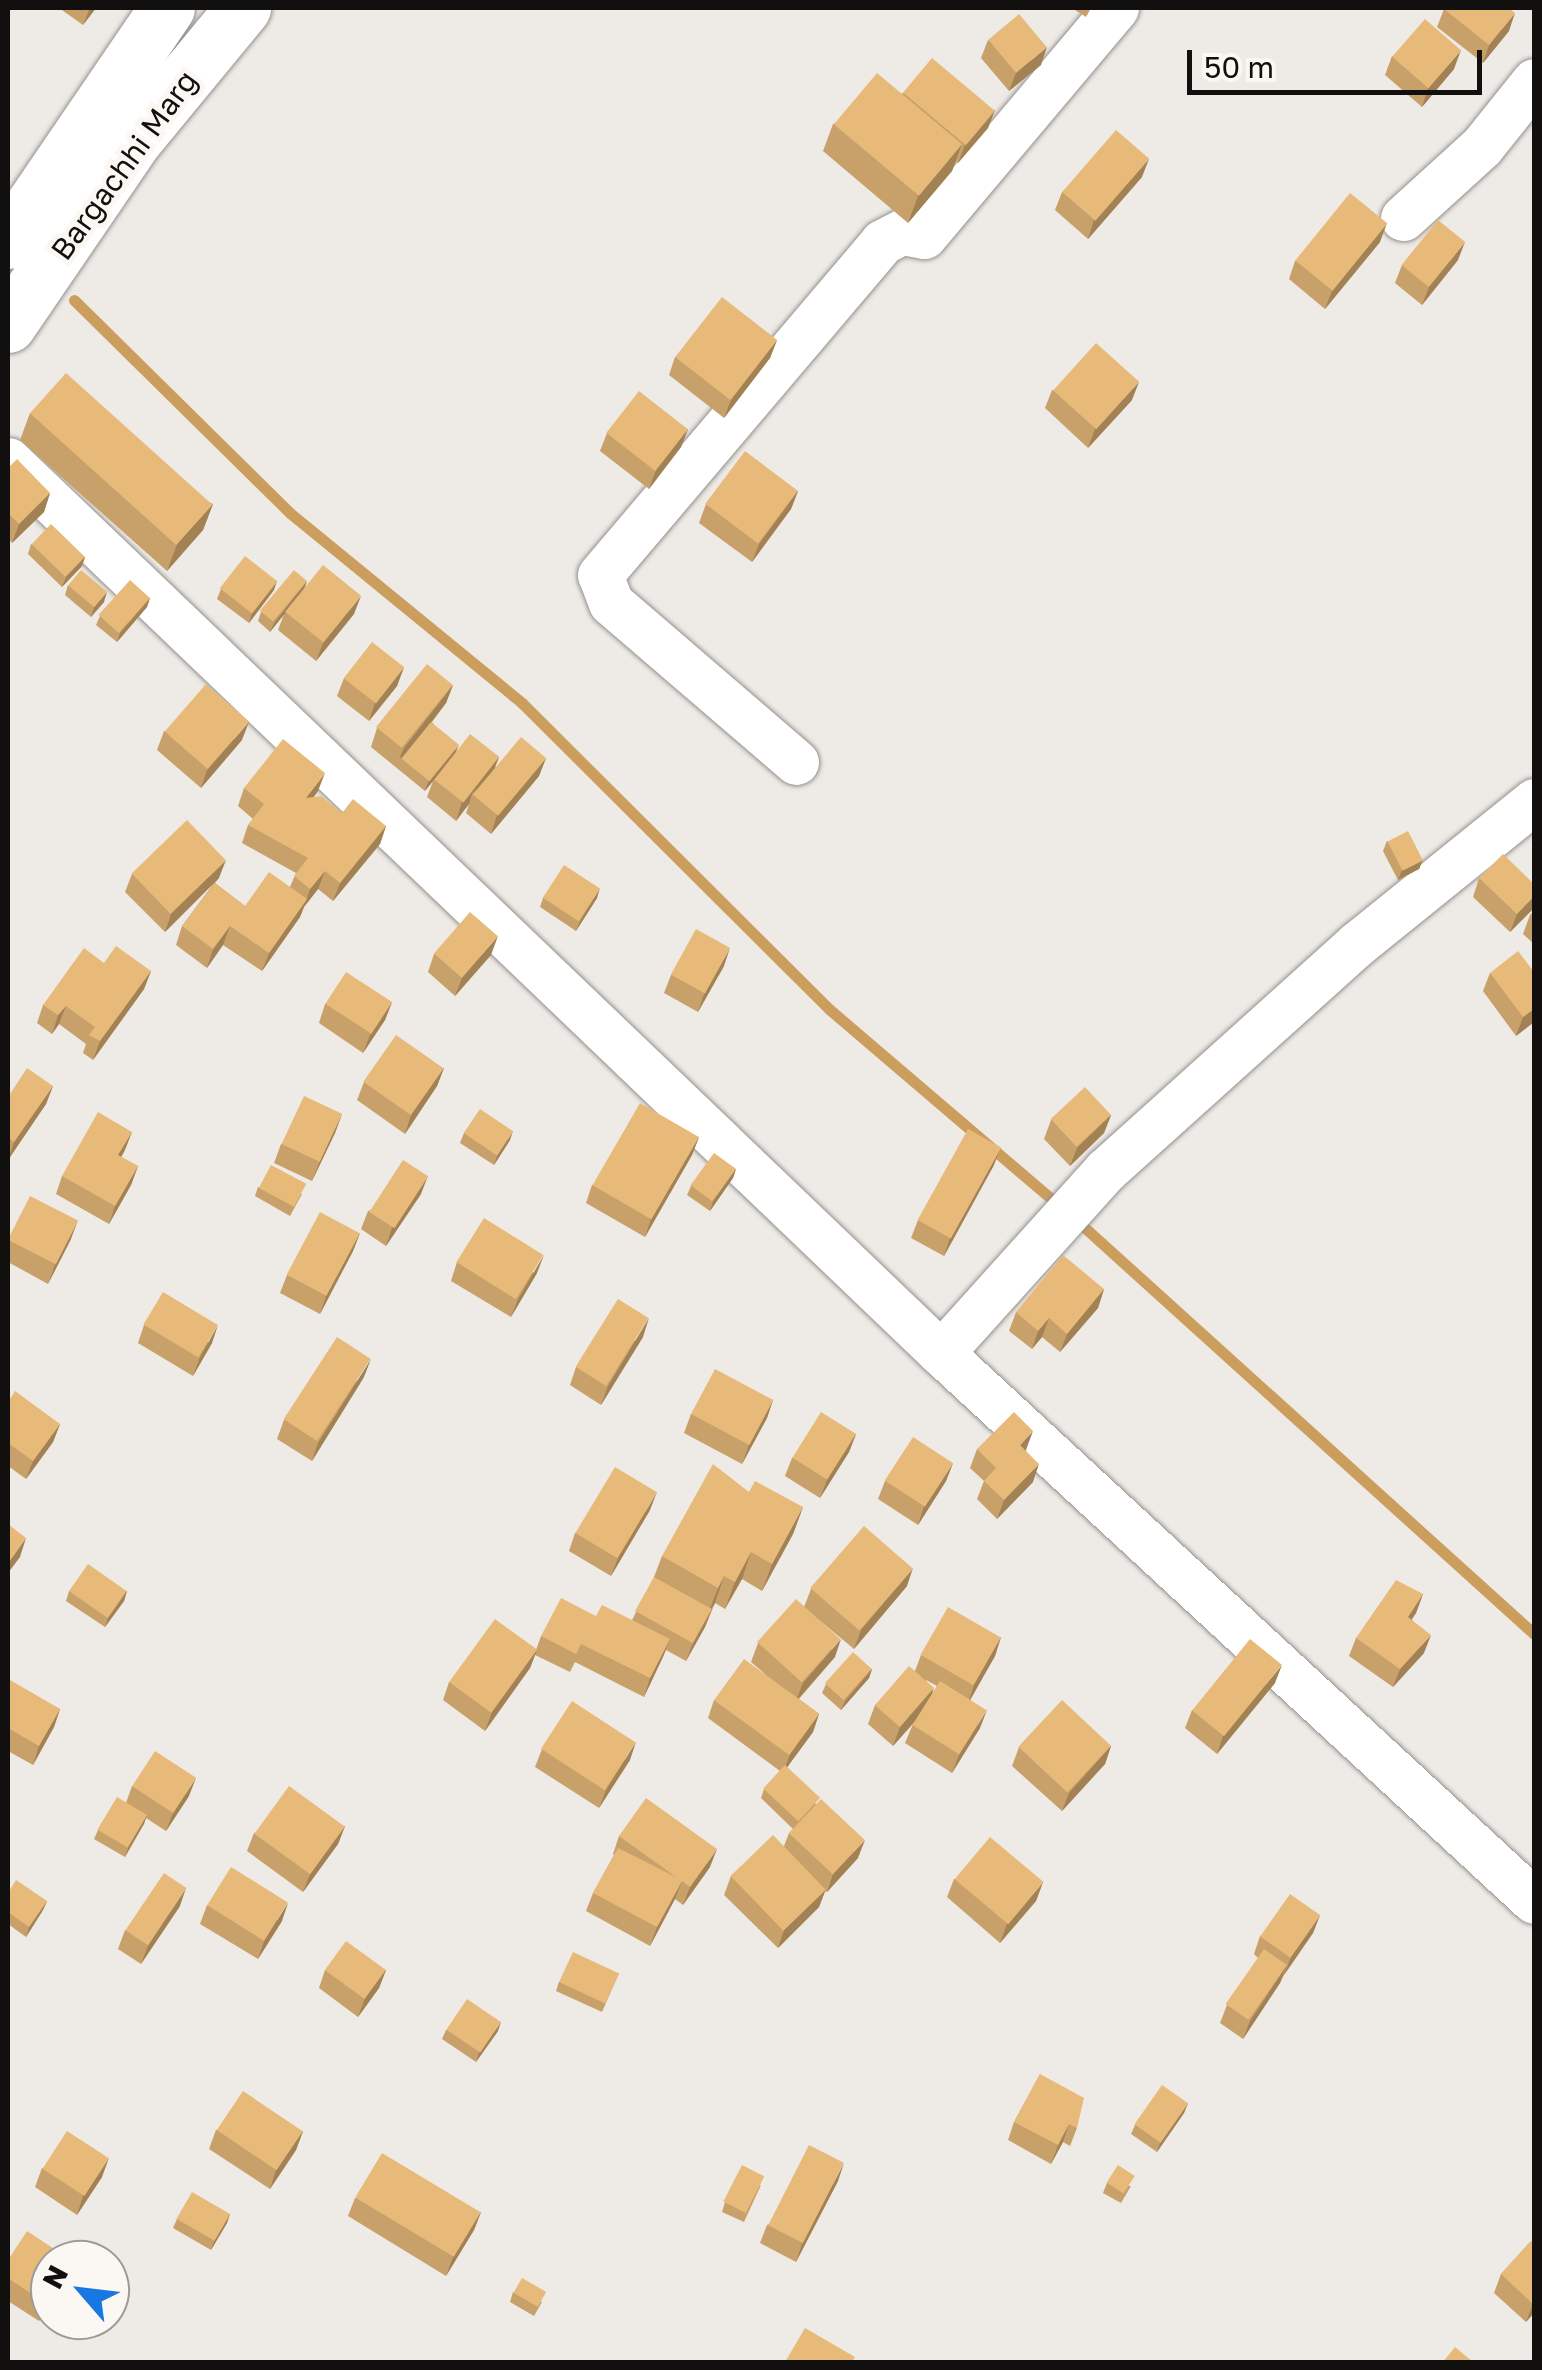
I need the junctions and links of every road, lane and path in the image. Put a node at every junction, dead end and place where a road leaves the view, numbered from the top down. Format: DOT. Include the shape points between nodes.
graph roads {
  1 [pos="166,8"];
  2 [pos="243,8"];
  3 [pos="1116,8"];
  4 [pos="1534,81"];
  5 [pos="1404,218"];
  6 [pos="8,242"];
  7 [pos="8,325"];
  8 [pos="8,460"];
  9 [pos="796,762"];
  10 [pos="1534,801"];
  11 [pos="941,1354"];
  12 [pos="1534,1901"];
  1 -- 6 [label="street"];
  2 -- 7 [label="street, Bargachhi Marg" via="135,140"];
  3 -- 9 [label="street" via="924,236 902,232 882,242 600,575 610,603"];
  4 -- 5 [label="street" via="1482,146"];
  8 -- 11 [label="street"];
  10 -- 11 [label="street" via="1106,1170"];
  11 -- 12 [label="street"];
}
